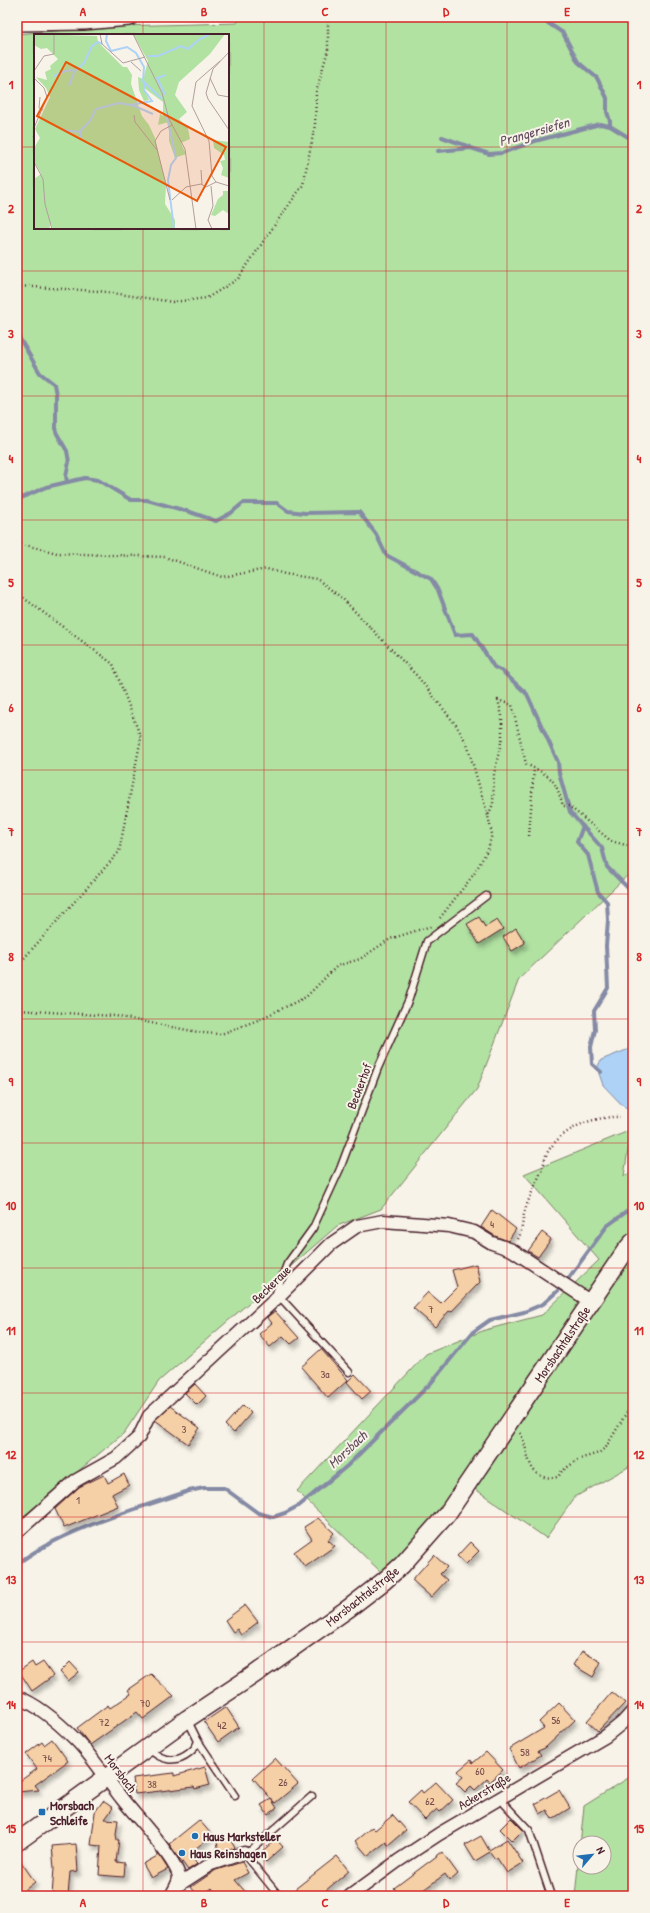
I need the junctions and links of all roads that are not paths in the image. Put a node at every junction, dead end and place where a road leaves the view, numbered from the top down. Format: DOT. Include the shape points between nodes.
graph roads {
  1 [pos="130,17"];
  2 [pos="84,19"];
  3 [pos="17,22"];
  4 [pos="486,896"];
  5 [pos="633,1242"];
  6 [pos="276,1299"];
  7 [pos="591,1302"];
  8 [pos="349,1372"];
  9 [pos="17,1532"];
  10 [pos="17,1697"];
  11 [pos="633,1711"];
  12 [pos="187,1719"];
  13 [pos="198,1741"];
  14 [pos="148,1748"];
  15 [pos="106,1778"];
  16 [pos="236,1796"];
  17 [pos="312,1796"];
  18 [pos="499,1798"];
  19 [pos="17,1842"];
  20 [pos="244,1853"];
  21 [pos="174,1891"];
  22 [pos="280,1896"];
  23 [pos="350,1896"];
  24 [pos="551,1896"];
  1 -- 2 [label="main road"];
  2 -- 3 [label="main road"];
  4 -- 6 [label="lane, Beckerhof" via="427,941 409,999 378,1068 340,1169 313,1228 287,1264"];
  5 -- 7 [label="main road, Morsbachtalstraße"];
  6 -- 7 [label="street, Beckeraue" via="331,1244 357,1226 382,1221 449,1226 474,1232 492,1243 512,1250"];
  6 -- 8 [label="lane"];
  6 -- 9 [label="street, Beckeraue" via="149,1416 139,1437 116,1458 76,1480"];
  7 -- 12 [label="main road, Morsbachtalstraße" via="447,1514 422,1544 384,1582"];
  10 -- 15 [label="street, Morsbach" via="37,1708 75,1739"];
  11 -- 18 [label="street, Ackerstraße" via="606,1736"];
  12 -- 13 [label="lane"];
  12 -- 14 [label="main road, Morsbachtalstraße"];
  13 -- 14 [label="lane" via="196,1747 177,1759 165,1759"];
  13 -- 16 [label="lane"];
  14 -- 15 [label="main road, Morsbachtalstraße"];
  15 -- 19 [label="main road, Morsbachtalstraße"];
  15 -- 21 [label="street, Morsbach" via="159,1843 175,1867 179,1878"];
  17 -- 20 [label="lane, Morsbach" via="251,1850"];
  18 -- 23 [label="street, Ackerstraße" via="398,1861"];
  18 -- 24 [label="lane" via="529,1830"];
  20 -- 21 [label="street, Morsbach" via="211,1864"];
  20 -- 22 [label="lane"];
}
